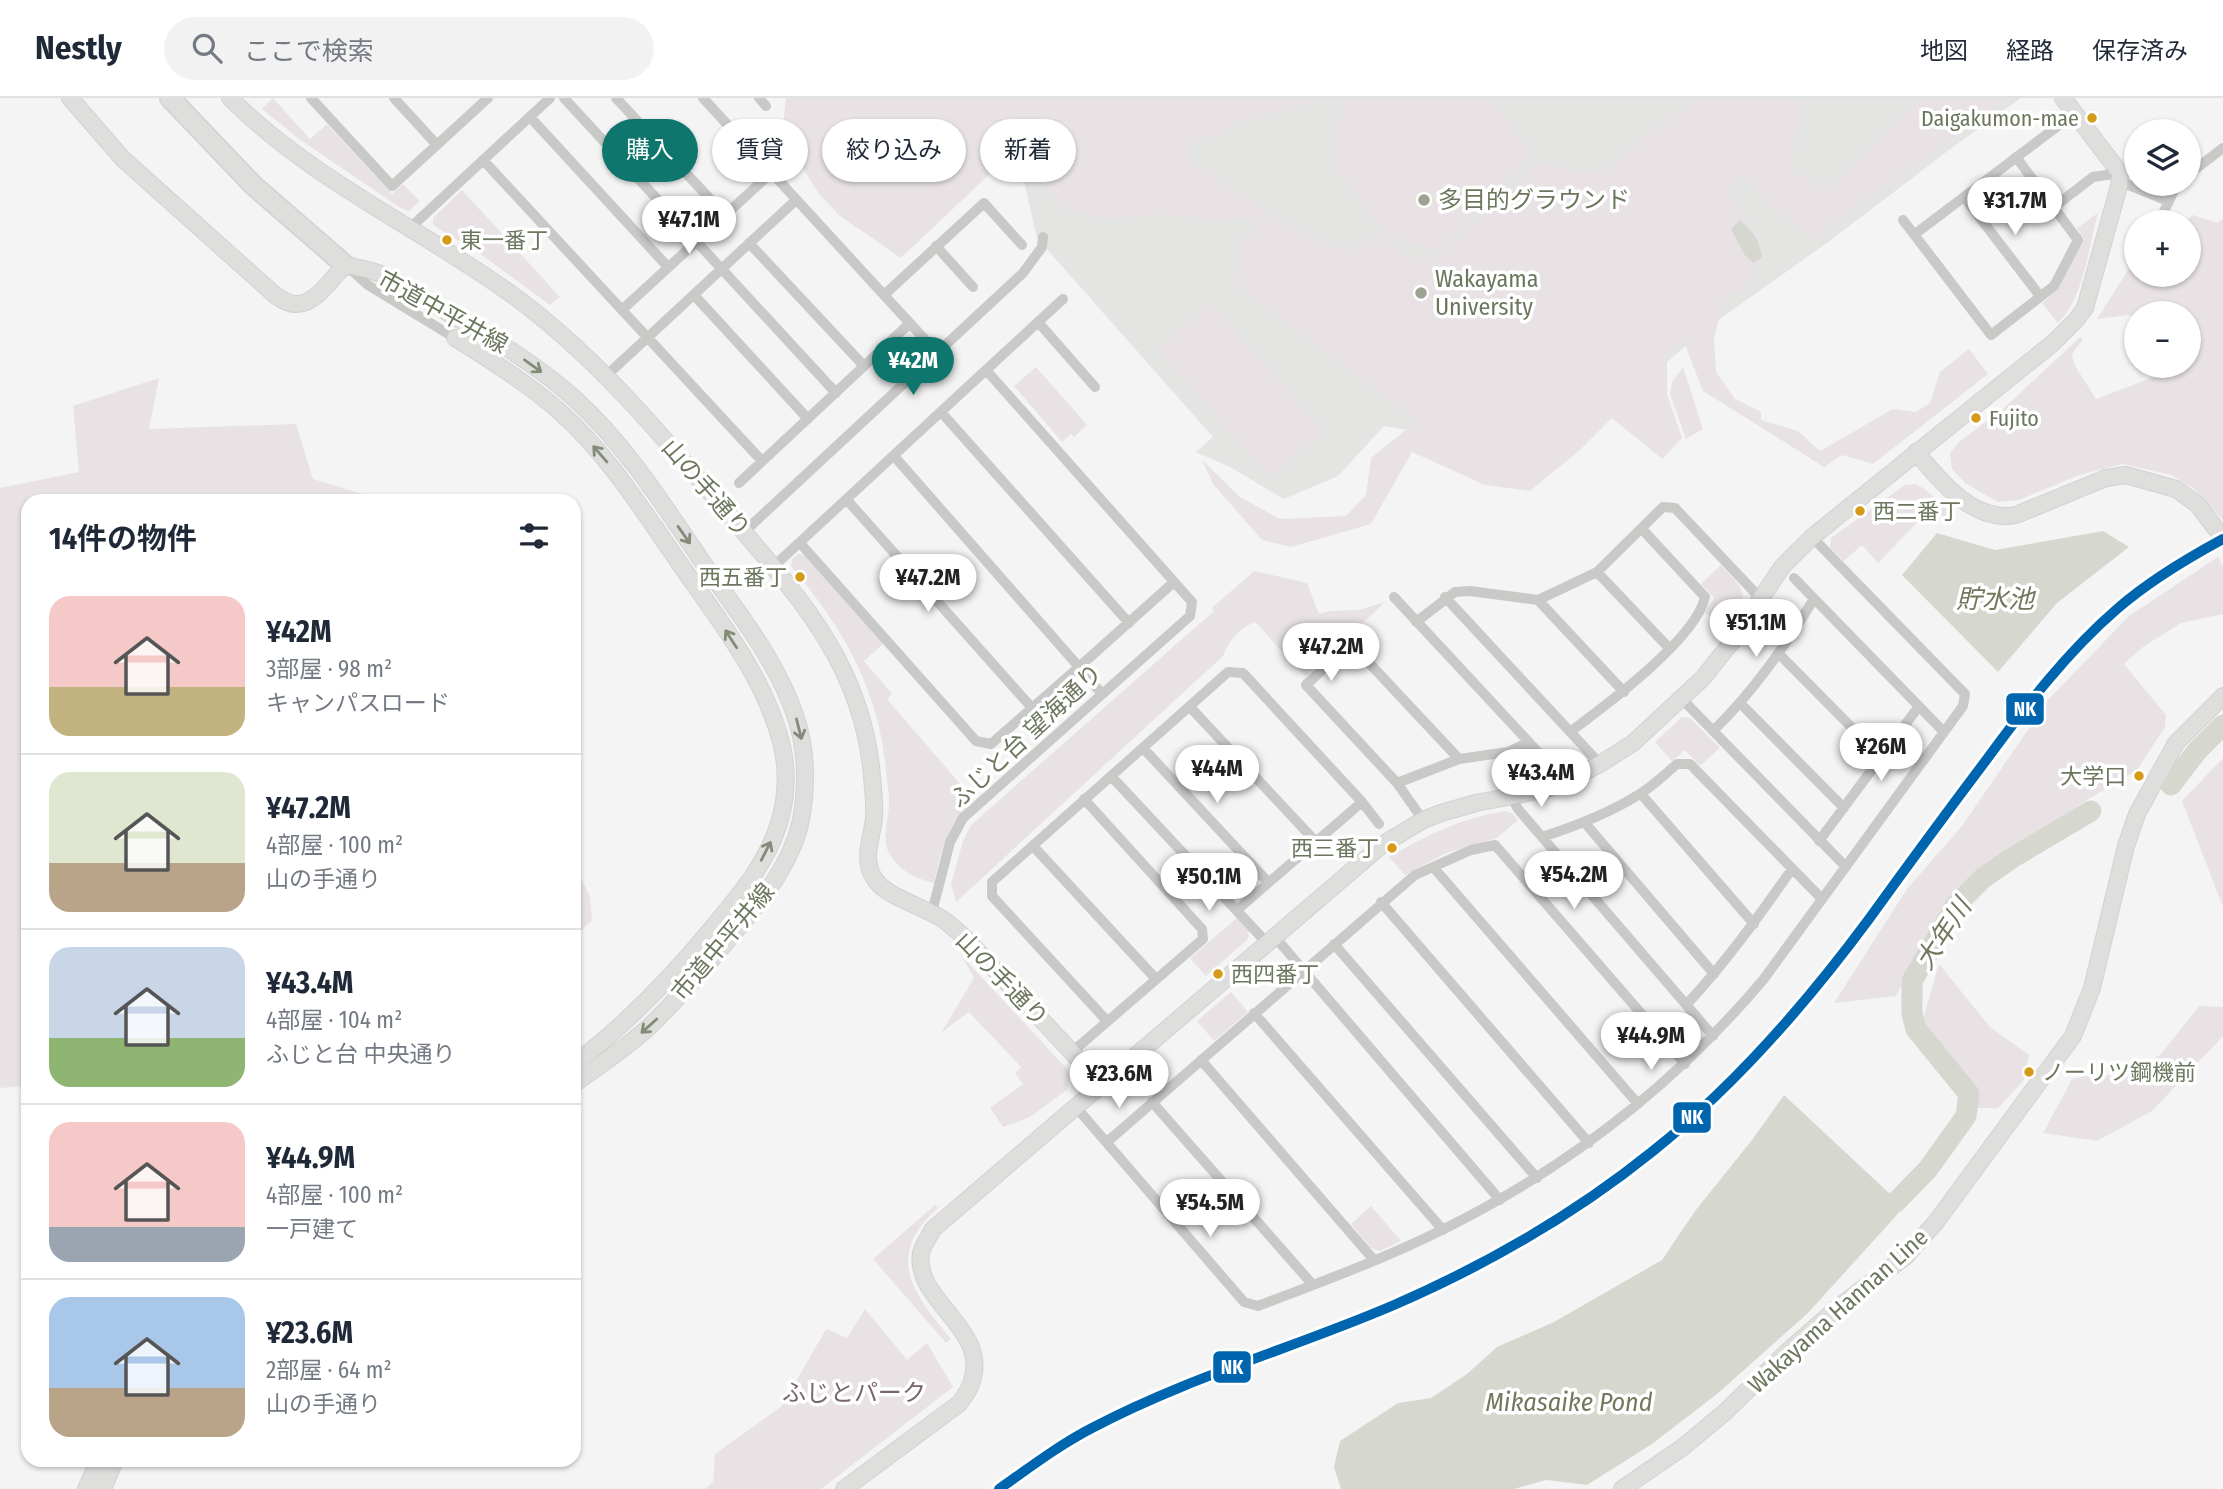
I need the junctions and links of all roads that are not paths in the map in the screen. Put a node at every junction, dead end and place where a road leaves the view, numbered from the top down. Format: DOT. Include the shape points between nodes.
graph roads {
  1 [pos="70,98"];
  2 [pos="170,98"];
  3 [pos="230,98"];
  4 [pos="311,98"];
  5 [pos="394,98"];
  6 [pos="550,98"];
  7 [pos="564,98"];
  8 [pos="616,98"];
  9 [pos="2063,98"];
  10 [pos="483,100"];
  11 [pos="710,100"];
  12 [pos="2075,113"];
  13 [pos="530,117"];
  14 [pos="726,119"];
  15 [pos="437,145"];
  16 [pos="2223,148"];
  17 [pos="2017,157"];
  18 [pos="483,160"];
  19 [pos="2201,165"];
  20 [pos="2120,177"];
  21 [pos="761,182"];
  22 [pos="779,182"];
  23 [pos="2171,196"];
  24 [pos="1964,197"];
  25 [pos="796,200"];
  26 [pos="2168,201"];
  27 [pos="2054,207"];
  28 [pos="2164,210"];
  29 [pos="725,215"];
  30 [pos="1903,220"];
  31 [pos="410,228"];
  32 [pos="1914,234"];
  33 [pos="1044,237"];
  34 [pos="696,241"];
  35 [pos="749,243"];
  36 [pos="1022,245"];
  37 [pos="936,246"];
  38 [pos="345,265"];
  39 [pos="668,267"];
  40 [pos="722,268"];
  41 [pos="973,287"];
  42 [pos="694,295"];
  43 [pos="884,295"];
  44 [pos="2040,296"];
  45 [pos="1063,299"];
  46 [pos="623,309"];
  47 [pos="1038,322"];
  48 [pos="910,323"];
  49 [pos="648,336"];
  50 [pos="455,338"];
  51 [pos="929,344"];
  52 [pos="864,366"];
  53 [pos="986,370"];
  54 [pos="607,375"];
  55 [pos="1095,387"];
  56 [pos="836,393"];
  57 [pos="941,412"];
  58 [pos="808,419"];
  59 [pos="1916,452"];
  60 [pos="894,456"];
  61 [pos="762,461"];
  62 [pos="739,482"];
  63 [pos="846,500"];
  64 [pos="1642,529"];
  65 [pos="2216,529"];
  66 [pos="744,532"];
  67 [pos="1812,537"];
  68 [pos="800,543"];
  69 [pos="773,567"];
  70 [pos="1597,572"];
  71 [pos="1794,578"];
  72 [pos="1174,582"];
  73 [pos="1394,597"];
  74 [pos="1445,597"];
  75 [pos="1814,598"];
  76 [pos="1760,599"];
  77 [pos="1538,600"];
  78 [pos="1416,622"];
  79 [pos="1129,623"];
  80 [pos="1669,648"];
  81 [pos="1779,654"];
  82 [pos="1079,667"];
  83 [pos="1624,692"];
  84 [pos="1102,694"];
  85 [pos="2223,696"];
  86 [pos="1682,699"];
  87 [pos="1741,704"];
  88 [pos="1919,706"];
  89 [pos="1190,707"];
  90 [pos="1032,708"];
  91 [pos="1713,731"];
  92 [pos="1570,732"];
  93 [pos="1944,732"];
  94 [pos="1529,742"];
  95 [pos="1143,748"];
  96 [pos="1880,756"];
  97 [pos="1459,759"];
  98 [pos="1600,764"];
  99 [pos="1552,767"];
  100 [pos="1111,776"];
  101 [pos="1397,783"];
  102 [pos="1641,794"];
  103 [pos="1511,796"];
  104 [pos="1084,799"];
  105 [pos="1362,802"];
  106 [pos="1844,808"];
  107 [pos="1423,820"];
  108 [pos="1585,823"];
  109 [pos="1379,824"];
  110 [pos="1542,837"];
  111 [pos="1819,841"];
  112 [pos="1316,842"];
  113 [pos="1032,846"];
  114 [pos="1846,867"];
  115 [pos="1434,868"];
  116 [pos="1792,869"];
  117 [pos="1268,882"];
  118 [pos="1822,900"];
  119 [pos="1381,902"];
  120 [pos="1237,910"];
  121 [pos="932,912"];
  122 [pos="1754,924"];
  123 [pos="1271,940"];
  124 [pos="1334,944"];
  125 [pos="1304,970"];
  126 [pos="1714,974"];
  127 [pos="1156,979"];
  128 [pos="1687,1004"];
  129 [pos="1254,1013"];
  130 [pos="1107,1021"];
  131 [pos="1713,1036"];
  132 [pos="1072,1052"];
  133 [pos="581,1058"];
  134 [pos="1200,1060"];
  135 [pos="1685,1063"];
  136 [pos="581,1079"];
  137 [pos="1101,1084"];
  138 [pos="1152,1102"];
  139 [pos="1638,1104"];
  140 [pos="1075,1106"];
  141 [pos="1107,1142"];
  142 [pos="1588,1143"];
  143 [pos="1537,1178"];
  144 [pos="1500,1200"];
  145 [pos="1443,1230"];
  146 [pos="1374,1260"];
  147 [pos="1313,1285"];
  148 [pos="96,1467"];
  149 [pos="112,1467"];
  150 [pos="86,1489"];
  151 [pos="103,1489"];
  152 [pos="844,1489"];
  153 [pos="1622,1489"];
  1 -- 38 [label="street" via="123,159 275,295 298,305 309,301"];
  2 -- 38 [label="highway" via="253,185"];
  3 -- 31 [label="street, 山の手通り" via="317,172"];
  4 -- 15 [label="street" via="392,186"];
  5 -- 15 [label="street"];
  6 -- 13 [label="street"];
  7 -- 34 [label="street"];
  8 -- 29 [label="street"];
  9 -- 12 [label="street"];
  10 -- 15 [label="street"];
  11 -- 14 [label="street"];
  12 -- 17 [label="street"];
  12 -- 20 [label="street"];
  13 -- 18 [label="street"];
  13 -- 39 [label="street"];
  16 -- 19 [label="street"];
  17 -- 24 [label="street"];
  17 -- 27 [label="street"];
  18 -- 31 [label="street"];
  18 -- 46 [label="street"];
  20 -- 26 [label="street"];
  20 -- 27 [label="street" via="2093,177"];
  20 -- 59 [label="street" via="2090,295 2077,319"];
  21 -- 29 [label="street"];
  22 -- 25 [label="street"];
  23 -- 26 [label="street"];
  24 -- 32 [label="street"];
  24 -- 44 [label="street"];
  25 -- 35 [label="street"];
  25 -- 43 [label="street"];
  26 -- 28 [label="street"];
  27 -- 44 [label="street" via="2078,240 2054,286"];
  29 -- 34 [label="street"];
  30 -- 32 [label="street"];
  31 -- 54 [label="street, 山の手通り" via="520,300"];
  32 -- 44 [label="street" via="1991,335"];
  33 -- 66 [label="street" via="1023,273"];
  34 -- 39 [label="street"];
  34 -- 40 [label="street"];
  35 -- 40 [label="street"];
  35 -- 52 [label="street"];
  36 -- 37 [label="street" via="984,203"];
  37 -- 41 [label="street"];
  37 -- 43 [label="street"];
  38 -- 50 [label="street, 市道中平井線" via="368,285"];
  38 -- 136 [label="street, 市道中平井線, one-way" via="379,273 517,354 600,424 649,484 745,623 795,715 802,743 804,798 800,824 774,881 675,1001 623,1049"];
  39 -- 46 [label="street"];
  40 -- 42 [label="street"];
  40 -- 56 [label="street"];
  42 -- 49 [label="street"];
  42 -- 58 [label="street"];
  43 -- 48 [label="street"];
  45 -- 47 [label="street"];
  46 -- 49 [label="street"];
  47 -- 53 [label="street"];
  47 -- 55 [label="street"];
  48 -- 51 [label="street"];
  48 -- 52 [label="street"];
  49 -- 54 [label="street"];
  49 -- 61 [label="street"];
  133 -- 50 [label="street, 市道中平井線, one-way" via="660,988 753,875 778,825 785,785 782,745 763,692 729,634 606,461 533,389"];
  52 -- 56 [label="street"];
  53 -- 57 [label="street"];
  53 -- 72 [label="street"];
  54 -- 66 [label="street, 山の手通り"];
  56 -- 58 [label="street"];
  57 -- 60 [label="street"];
  57 -- 79 [label="street"];
  58 -- 61 [label="street"];
  59 -- 65 [label="street" via="1945,484 1986,514 2016,515 2106,478 2126,475 2176,489 2198,505"];
  59 -- 67 [label="street"];
  60 -- 63 [label="street"];
  60 -- 82 [label="street"];
  61 -- 62 [label="street"];
  63 -- 68 [label="street"];
  63 -- 90 [label="street"];
  64 -- 70 [label="street"];
  64 -- 76 [label="street" via="1663,507 1675,508"];
  64 -- 80 [label="street" via="1705,597 1703,607"];
  66 -- 69 [label="street, 山の手通り"];
  67 -- 76 [label="street" via="1782,567"];
  67 -- 93 [label="street" via="1965,694 1963,706"];
  68 -- 69 [label="street"];
  68 -- 90 [label="street" via="976,741 991,744"];
  69 -- 121 [label="street, 山の手通り" via="821,630 856,701 872,775 874,815 867,860 873,877 890,893"];
  70 -- 77 [label="street"];
  70 -- 80 [label="street"];
  71 -- 75 [label="street"];
  72 -- 79 [label="street"];
  72 -- 84 [label="street, ふじと台 望海通り" via="1192,602 1190,616"];
  73 -- 78 [label="street"];
  74 -- 77 [label="street" via="1470,591"];
  74 -- 78 [label="street"];
  74 -- 92 [label="street"];
  75 -- 81 [label="street"];
  75 -- 88 [label="street"];
  76 -- 86 [label="street" via="1731,643"];
  77 -- 83 [label="street"];
  78 -- 94 [label="street"];
  79 -- 82 [label="street"];
  80 -- 83 [label="street"];
  81 -- 87 [label="street"];
  81 -- 96 [label="street"];
  82 -- 84 [label="street"];
  82 -- 90 [label="street"];
  83 -- 92 [label="street"];
  84 -- 121 [label="street, ふじと台 望海通り" via="963,818 950,842"];
  85 -- 153 [label="street, Wakayama Hannan Line" via="2176,743 2137,814 2092,988 2073,1036 1936,1222 1906,1256 1836,1309 1724,1413"];
  86 -- 91 [label="street"];
  86 -- 98 [label="street" via="1633,743"];
  87 -- 91 [label="street"];
  87 -- 106 [label="street"];
  88 -- 93 [label="street"];
  88 -- 96 [label="street"];
  89 -- 95 [label="street"];
  89 -- 105 [label="street" via="1228,673 1242,673"];
  89 -- 112 [label="street"];
  91 -- 111 [label="street"];
  92 -- 98 [label="street"];
  93 -- 114 [label="street"];
  94 -- 97 [label="street" via="1508,752"];
  94 -- 99 [label="street"];
  95 -- 100 [label="street"];
  95 -- 117 [label="street"];
  96 -- 106 [label="street"];
  97 -- 101 [label="street"];
  97 -- 101 [label="street" via="1356,649 1345,648 1306,685"];
  98 -- 103 [label="street" via="1543,790"];
  100 -- 104 [label="street"];
  100 -- 120 [label="street"];
  101 -- 107 [label="street"];
  102 -- 108 [label="street"];
  102 -- 116 [label="street" via="1677,764 1690,764"];
  102 -- 122 [label="street"];
  103 -- 107 [label="street"];
  103 -- 110 [label="street"];
  104 -- 113 [label="street"];
  104 -- 127 [label="street" via="1202,929 1203,939"];
  105 -- 109 [label="street"];
  105 -- 112 [label="street"];
  106 -- 111 [label="street"];
  107 -- 123 [label="street" via="1382,845"];
  108 -- 110 [label="street"];
  108 -- 126 [label="street"];
  110 -- 128 [label="street"];
  111 -- 114 [label="street"];
  112 -- 117 [label="street"];
  113 -- 127 [label="street"];
  113 -- 130 [label="street" via="992,882 992,896"];
  114 -- 118 [label="street"];
  115 -- 119 [label="street" via="1415,875"];
  115 -- 135 [label="street" via="1471,850 1495,845"];
  115 -- 139 [label="street"];
  116 -- 118 [label="street"];
  116 -- 122 [label="street"];
  117 -- 120 [label="street"];
  118 -- 131 [label="street" via="1763,980"];
  119 -- 124 [label="street"];
  119 -- 142 [label="street"];
  120 -- 123 [label="street"];
  121 -- 132 [label="street, 山の手通り" via="970,943"];
  122 -- 126 [label="street"];
  123 -- 125 [label="street"];
  123 -- 137 [label="street"];
  124 -- 125 [label="street"];
  124 -- 143 [label="street"];
  125 -- 129 [label="street"];
  125 -- 144 [label="street"];
  126 -- 128 [label="street"];
  127 -- 130 [label="street"];
  128 -- 131 [label="street"];
  129 -- 134 [label="street"];
  129 -- 145 [label="street"];
  130 -- 132 [label="street"];
  131 -- 135 [label="street"];
  132 -- 137 [label="street, 山の手通り"];
  134 -- 138 [label="street"];
  134 -- 146 [label="street"];
  135 -- 139 [label="street"];
  137 -- 140 [label="street"];
  138 -- 141 [label="street"];
  138 -- 147 [label="street"];
  139 -- 142 [label="street"];
  140 -- 141 [label="street"];
  140 -- 152 [label="street" via="933,1229 920,1268 970,1346 975,1366 971,1385 960,1403"];
  141 -- 147 [label="street" via="1244,1302 1258,1306"];
  142 -- 143 [label="street"];
  143 -- 144 [label="street"];
  144 -- 145 [label="street"];
  145 -- 146 [label="street"];
  146 -- 147 [label="street"];
  148 -- 150 [label="street"];
  149 -- 151 [label="street"];
}
